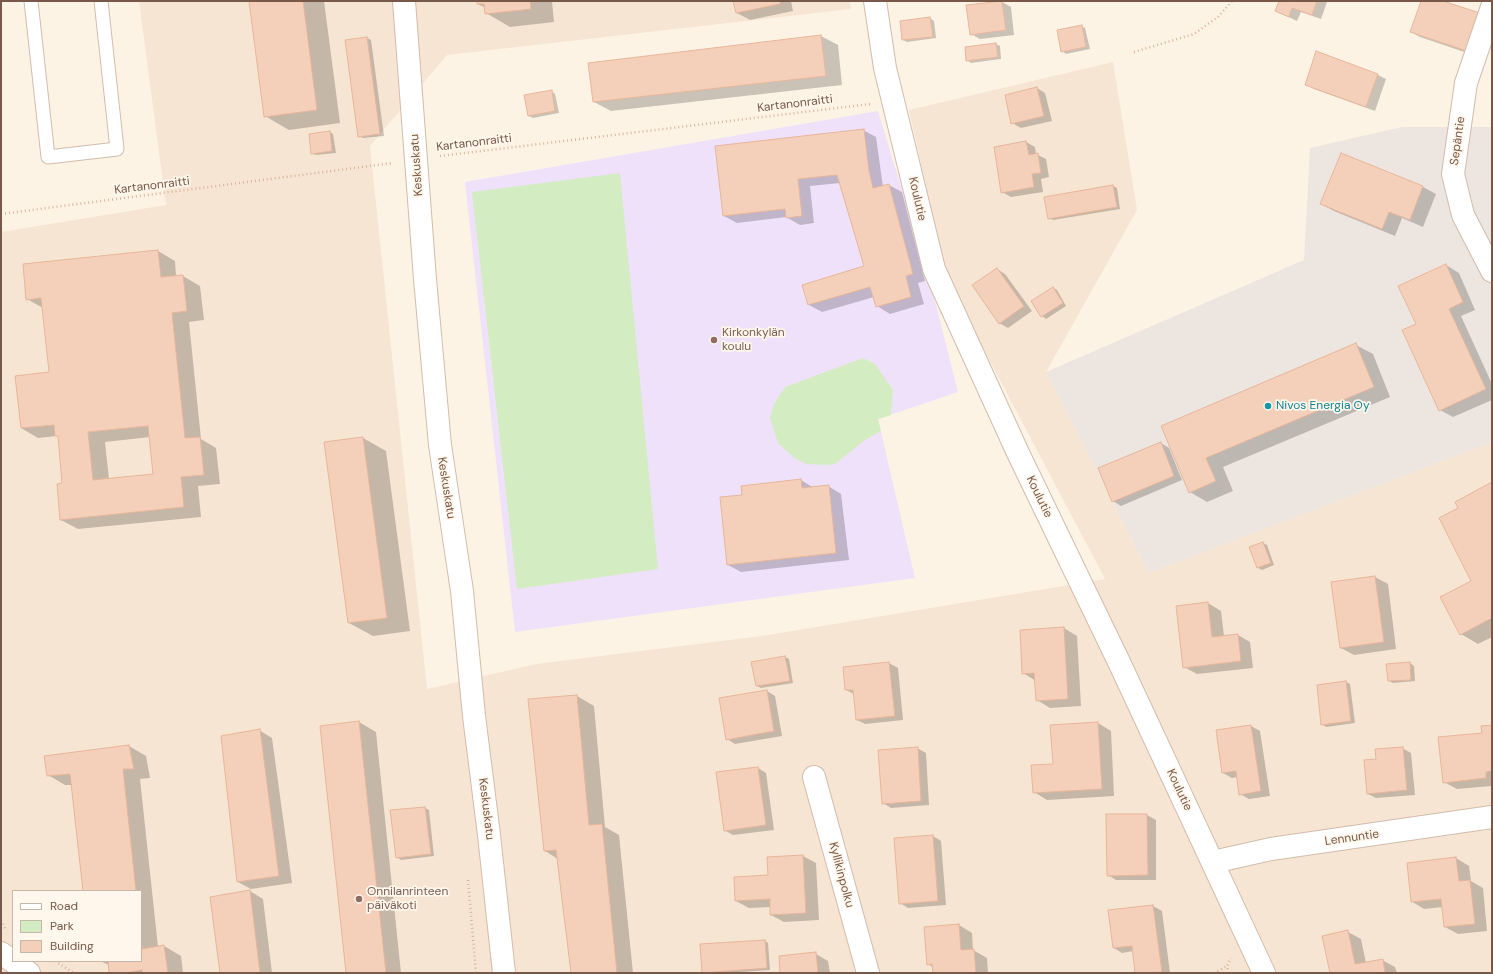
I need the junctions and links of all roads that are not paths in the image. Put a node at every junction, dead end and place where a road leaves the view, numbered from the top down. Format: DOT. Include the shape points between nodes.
graph roads {
  1 [pos="31,1"];
  2 [pos="101,1"];
  3 [pos="404,1"];
  4 [pos="875,1"];
  5 [pos="1492,7"];
  6 [pos="1492,270"];
  7 [pos="814,777"];
  8 [pos="1492,817"];
  9 [pos="1213,862"];
  10 [pos="1,953"];
  11 [pos="12,961"];
  12 [pos="14,962"];
  13 [pos="29,973"];
  14 [pos="504,973"];
  15 [pos="868,973"];
  16 [pos="1264,973"];
  1 -- 2 [label="lane" via="48,157 117,149"];
  3 -- 14 [label="street, Keskuskatu" via="440,445 462,590"];
  4 -- 9 [label="street, Koulutie" via="885,68 934,269 1018,453"];
  5 -- 6 [label="street, Sepäntie" via="1466,82 1453,174 1463,215"];
  7 -- 15 [label="street, Kyllikinpolku"];
  8 -- 9 [label="street, Lennuntie" via="1271,849"];
  9 -- 16 [label="street, Koulutie"];
  10 -- 11 [label="street"];
  12 -- 13 [label="street"];
}
